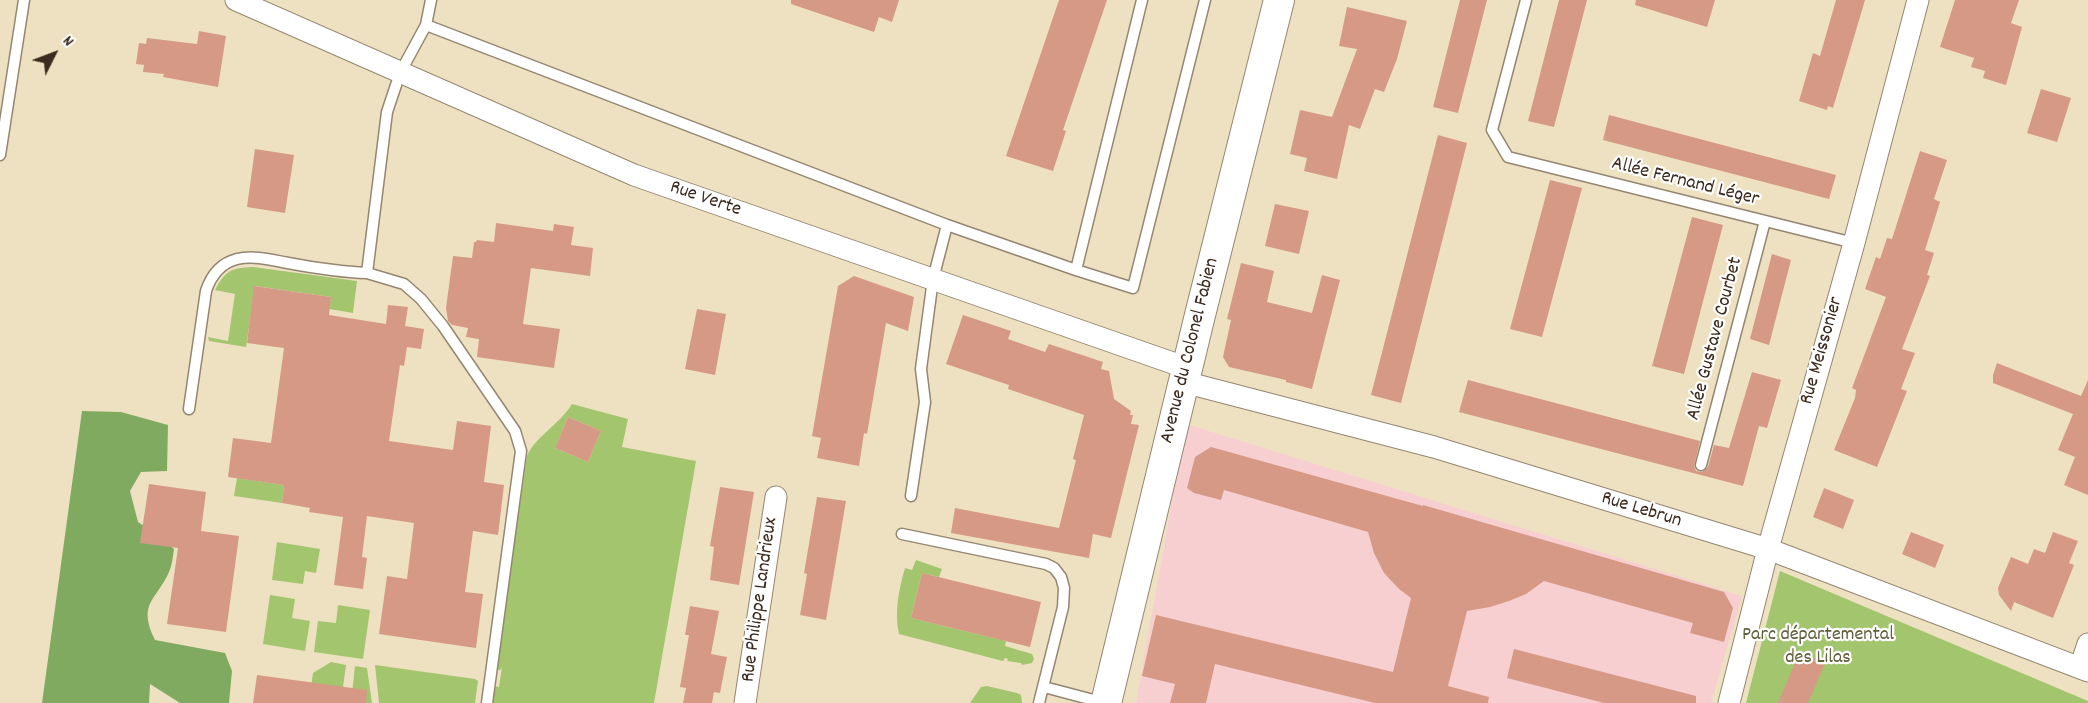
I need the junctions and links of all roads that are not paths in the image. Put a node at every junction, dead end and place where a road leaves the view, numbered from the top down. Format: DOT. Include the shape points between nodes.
graph roads {
  1 [pos="24,0"];
  2 [pos="236,0"];
  3 [pos="431,0"];
  4 [pos="1142,0"];
  5 [pos="1205,0"];
  6 [pos="1279,0"];
  7 [pos="1526,0"];
  8 [pos="1918,0"];
  9 [pos="426,25"];
  10 [pos="400,73"];
  11 [pos="0,155"];
  12 [pos="1765,221"];
  13 [pos="947,225"];
  14 [pos="1854,243"];
  15 [pos="1076,270"];
  16 [pos="367,273"];
  17 [pos="933,279"];
  18 [pos="1185,375"];
  19 [pos="189,409"];
  20 [pos="1701,465"];
  21 [pos="911,496"];
  22 [pos="776,497"];
  23 [pos="902,534"];
  24 [pos="1768,549"];
  25 [pos="2088,644"];
  26 [pos="2084,669"];
  27 [pos="1044,687"];
  28 [pos="487,703"];
  29 [pos="745,703"];
  30 [pos="1039,703"];
  31 [pos="1106,703"];
  32 [pos="1729,703"];
  1 -- 11 [label="lane"];
  2 -- 10 [label="street, Rue Verte"];
  3 -- 9 [label="lane"];
  4 -- 15 [label="lane"];
  5 -- 15 [label="lane" via="1133,288"];
  6 -- 18 [label="street, Avenue du Colonel Fabien"];
  7 -- 12 [label="lane, Allée Fernand Léger" via="1492,130 1508,157"];
  8 -- 14 [label="street, Rue Meissonier"];
  9 -- 10 [label="lane"];
  9 -- 13 [label="lane"];
  10 -- 16 [label="lane" via="387,112"];
  10 -- 17 [label="street, Rue Verte" via="634,175"];
  12 -- 14 [label="lane, Allée Fernand Léger"];
  12 -- 20 [label="lane, Allée Gustave Courbet"];
  13 -- 15 [label="lane"];
  13 -- 17 [label="lane"];
  14 -- 24 [label="street, Rue Meissonier"];
  16 -- 19 [label="lane" via="343,273 252,257 224,264 213,275 206,291"];
  16 -- 28 [label="lane" via="404,284 421,299 515,431 520,451"];
  17 -- 18 [label="street, Rue Verte"];
  17 -- 21 [label="lane" via="921,369 925,402"];
  18 -- 24 [label="street, Rue Lebrun"];
  18 -- 31 [label="street, Avenue du Colonel Fabien"];
  22 -- 29 [label="street, Rue Philippe Landrieux"];
  23 -- 27 [label="lane" via="1054,568 1064,588 1063,608"];
  24 -- 26 [label="street, Rue Lebrun"];
  24 -- 32 [label="street, Rue Meissonier"];
  25 -- 26 [label="street"];
  27 -- 30 [label="lane"];
  27 -- 31 [label="lane"];
}
